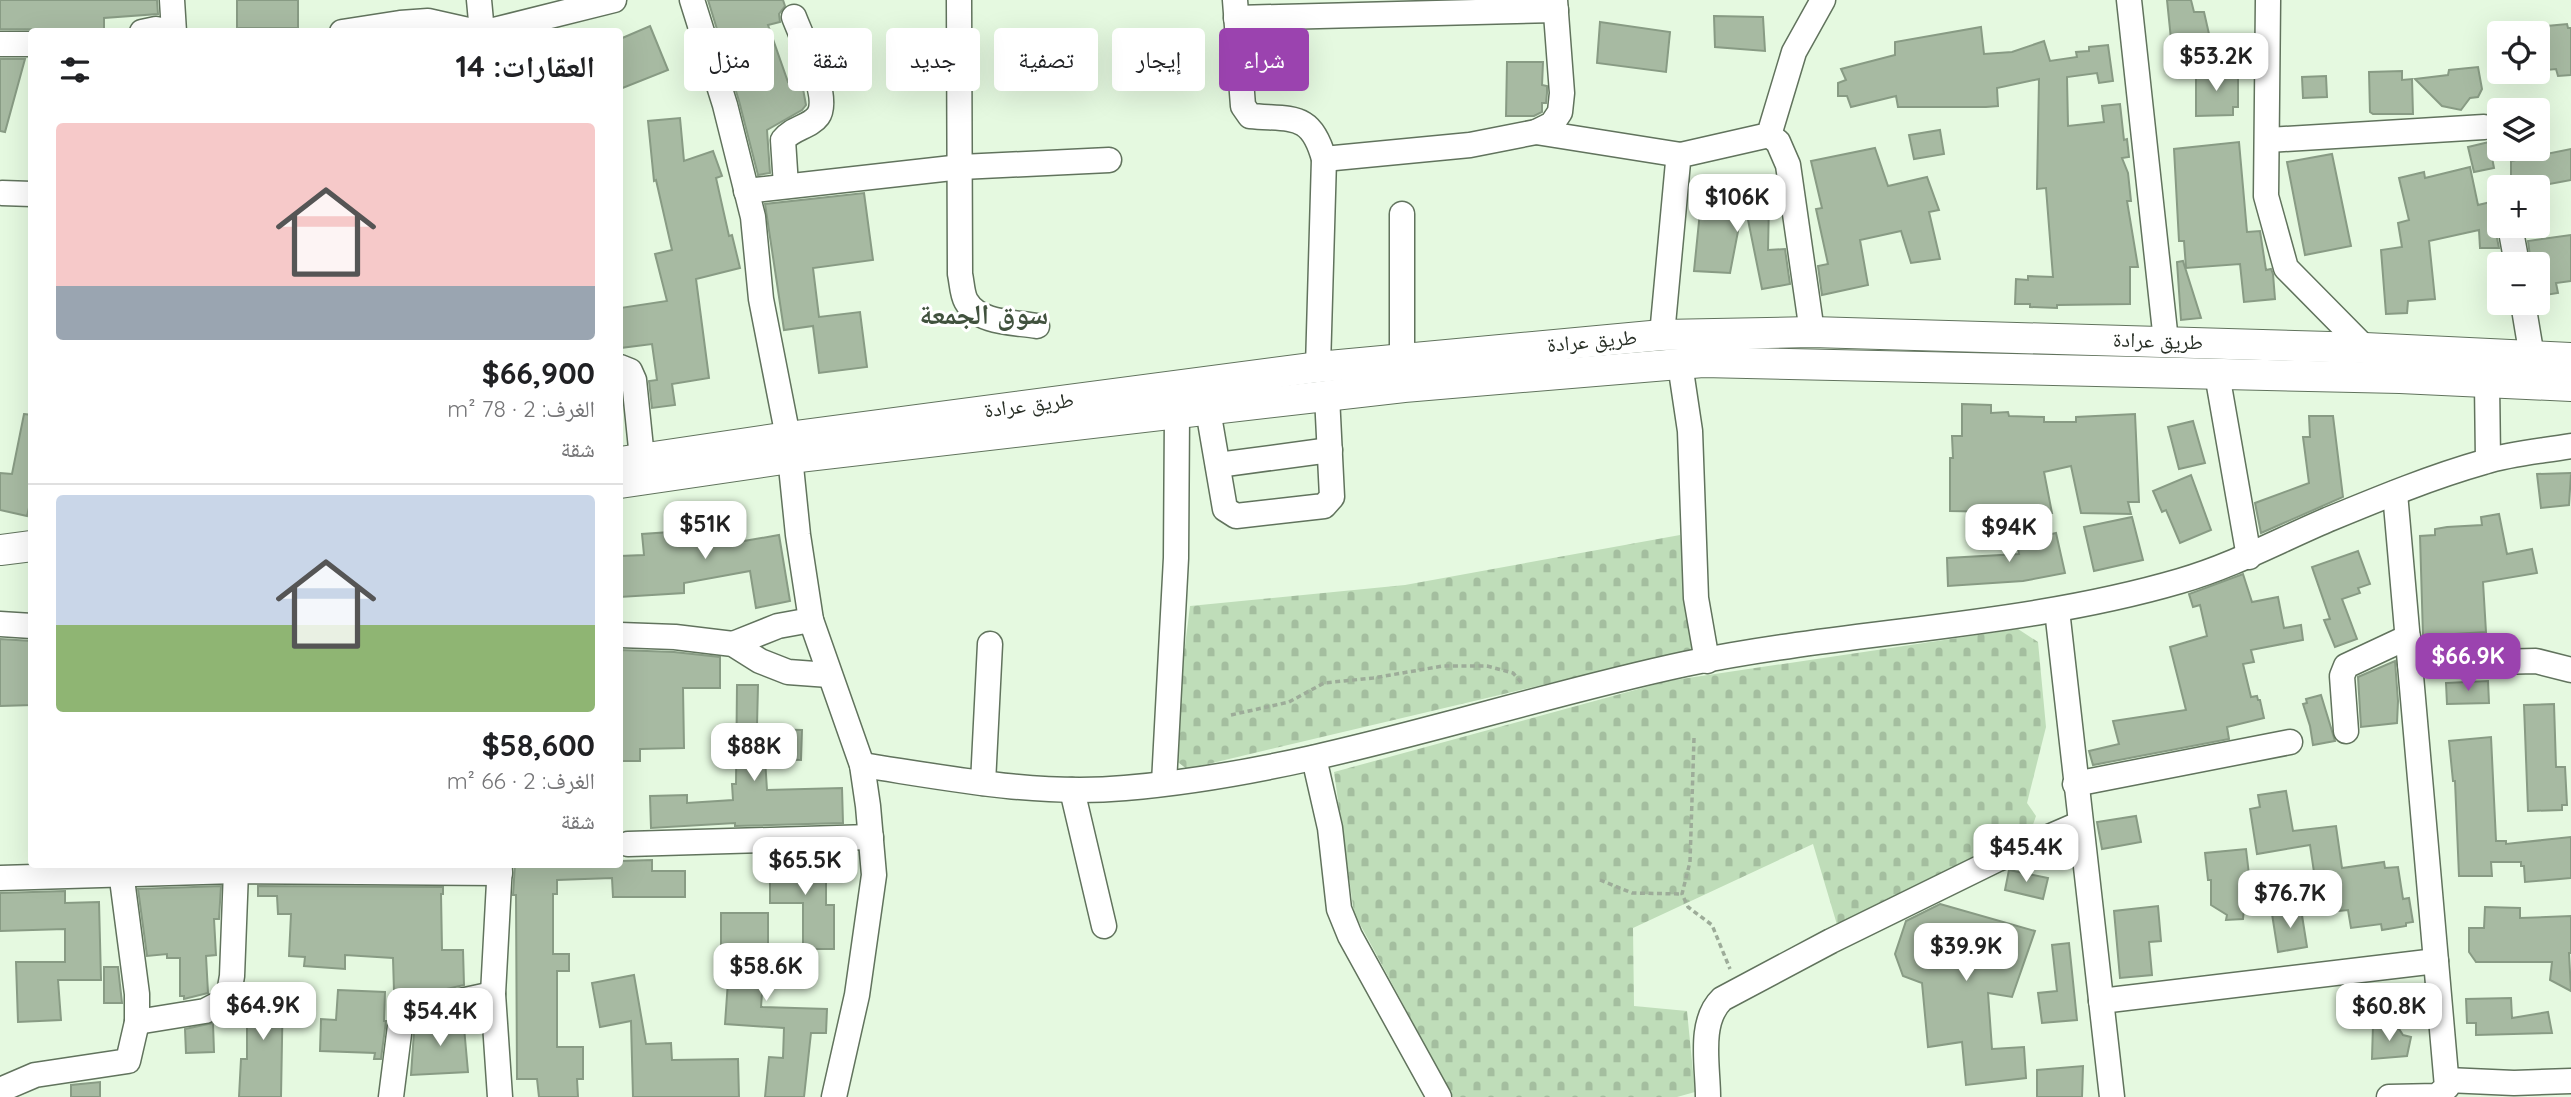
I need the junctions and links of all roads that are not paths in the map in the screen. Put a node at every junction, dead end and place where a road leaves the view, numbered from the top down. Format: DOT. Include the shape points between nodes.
graph roads {
  1 [pos="172,0"];
  2 [pos="479,0"];
  3 [pos="614,0"];
  4 [pos="692,0"];
  5 [pos="960,0"];
  6 [pos="1824,0"];
  7 [pos="2129,0"];
  8 [pos="2268,0"];
  9 [pos="1556,5"];
  10 [pos="1236,9"];
  11 [pos="794,17"];
  12 [pos="173,28"];
  13 [pos="368,28"];
  14 [pos="462,28"];
  15 [pos="482,28"];
  16 [pos="498,28"];
  17 [pos="0,44"];
  18 [pos="28,44"];
  19 [pos="2484,127"];
  20 [pos="1536,132"];
  21 [pos="1769,135"];
  22 [pos="2269,140"];
  23 [pos="1681,155"];
  24 [pos="1324,159"];
  25 [pos="1110,160"];
  26 [pos="961,167"];
  27 [pos="786,187"];
  28 [pos="746,191"];
  29 [pos="2,193"];
  30 [pos="28,194"];
  31 [pos="1402,214"];
  32 [pos="2525,315"];
  33 [pos="1037,326"];
  34 [pos="1812,332"];
  35 [pos="1661,335"];
  36 [pos="2002,337"];
  37 [pos="2166,341"];
  38 [pos="2365,348"];
  39 [pos="2532,357"];
  40 [pos="1402,358"];
  41 [pos="2571,358"];
  42 [pos="1680,364"];
  43 [pos="2400,365"];
  44 [pos="1318,367"];
  45 [pos="623,368"];
  46 [pos="2002,369"];
  47 [pos="2217,374"];
  48 [pos="2487,383"];
  49 [pos="2571,386"];
  50 [pos="1327,396"];
  51 [pos="1208,410"];
  52 [pos="1177,414"];
  53 [pos="2571,446"];
  54 [pos="789,448"];
  55 [pos="1330,450"];
  56 [pos="631,460"];
  57 [pos="2488,460"];
  58 [pos="1218,465"];
  59 [pos="623,482"];
  60 [pos="2395,493"];
  61 [pos="28,546"];
  62 [pos="0,550"];
  63 [pos="2249,557"];
  64 [pos="28,566"];
  65 [pos="0,570"];
  66 [pos="2057,610"];
  67 [pos="811,620"];
  68 [pos="0,624"];
  69 [pos="28,626"];
  70 [pos="623,635"];
  71 [pos="2408,637"];
  72 [pos="733,644"];
  73 [pos="990,644"];
  74 [pos="1707,661"];
  75 [pos="2410,664"];
  76 [pos="2571,670"];
  77 [pos="829,675"];
  78 [pos="2347,731"];
  79 [pos="2290,741"];
  80 [pos="1314,758"];
  81 [pos="862,765"];
  82 [pos="982,783"];
  83 [pos="1164,783"];
  84 [pos="2075,784"];
  85 [pos="1072,790"];
  86 [pos="2079,824"];
  87 [pos="871,837"];
  88 [pos="628,844"];
  89 [pos="500,869"];
  90 [pos="121,870"];
  91 [pos="236,871"];
  92 [pos="0,878"];
  93 [pos="1104,926"];
  94 [pos="2437,961"];
  95 [pos="493,994"];
  96 [pos="2101,1001"];
  97 [pos="137,1023"];
  98 [pos="2447,1080"];
  99 [pos="2571,1081"];
  100 [pos="0,1090"];
  101 [pos="391,1097"];
  102 [pos="500,1097"];
  103 [pos="834,1097"];
  104 [pos="1439,1097"];
  105 [pos="1708,1097"];
  106 [pos="2112,1097"];
  107 [pos="2389,1097"];
  1 -- 12 [label="street"];
  2 -- 15 [label="street"];
  3 -- 16 [label="street"];
  4 -- 28 [label="street"];
  5 -- 26 [label="street"];
  6 -- 21 [label="street" via="1794,52"];
  7 -- 37 [label="street"];
  8 -- 22 [label="street"];
  9 -- 10 [label="street"];
  9 -- 20 [label="street" via="1560,112 1552,124"];
  10 -- 24 [label="street" via="1246,113 1304,123 1314,130"];
  11 -- 27 [label="street" via="823,106 817,118 783,140"];
  13 -- 14 [label="street" via="428,21"];
  17 -- 18 [label="street"];
  19 -- 22 [label="street"];
  20 -- 23 [label="street"];
  20 -- 24 [label="street" via="1470,145"];
  21 -- 23 [label="street"];
  21 -- 34 [label="street" via="1778,142 1788,165"];
  22 -- 38 [label="street" via="2266,196 2286,268"];
  23 -- 35 [label="street"];
  24 -- 44 [label="street"];
  25 -- 26 [label="street"];
  26 -- 27 [label="street"];
  26 -- 33 [label="street" via="960,274 965,300 976,313 989,318"];
  27 -- 28 [label="street"];
  28 -- 54 [label="street"];
  29 -- 30 [label="street"];
  31 -- 40 [label="street"];
  32 -- 39 [label="street"];
  34 -- 35 [label="main road, طريق عرادة"];
  34 -- 36 [label="main road, طريق عرادة"];
  35 -- 40 [label="main road, طريق عرادة"];
  36 -- 37 [label="main road, طريق عرادة"];
  36 -- 46 [label="main road"];
  37 -- 38 [label="main road, طريق عرادة"];
  38 -- 43 [label="main road, طريق عرادة"];
  39 -- 41 [label="main road, طريق عرادة"];
  39 -- 43 [label="main road, طريق عرادة"];
  40 -- 44 [label="main road, طريق عرادة"];
  42 -- 46 [label="main road, طريق عرادة"];
  42 -- 50 [label="main road, طريق عرادة"];
  42 -- 74 [label="street" via="1690,431 1696,598"];
  43 -- 47 [label="main road, طريق عرادة"];
  43 -- 48 [label="main road, طريق عرادة"];
  44 -- 54 [label="main road, طريق عرادة"];
  45 -- 56 [label="street" via="634,380"];
  46 -- 47 [label="main road, طريق عرادة"];
  47 -- 63 [label="street"];
  48 -- 49 [label="main road, طريق عرادة"];
  48 -- 57 [label="street"];
  50 -- 51 [label="main road, طريق عرادة"];
  50 -- 55 [label="street"];
  51 -- 52 [label="main road, طريق عرادة"];
  51 -- 58 [label="street"];
  52 -- 54 [label="main road, طريق عرادة"];
  52 -- 83 [label="street" via="1176,558"];
  53 -- 57 [label="street"];
  54 -- 56 [label="main road, طريق عرادة"];
  54 -- 59 [label="main road, طريق عرادة"];
  54 -- 67 [label="street"];
  55 -- 58 [label="street"];
  55 -- 58 [label="street" via="1332,497 1324,506 1236,516 1225,509"];
  57 -- 60 [label="street"];
  60 -- 63 [label="street"];
  60 -- 71 [label="street"];
  61 -- 62 [label="main road"];
  63 -- 66 [label="street" via="2174,583"];
  64 -- 65 [label="main road"];
  66 -- 74 [label="street"];
  66 -- 84 [label="street"];
  67 -- 72 [label="street" via="778,626"];
  67 -- 77 [label="street"];
  68 -- 69 [label="street"];
  70 -- 72 [label="street"];
  71 -- 75 [label="street"];
  71 -- 78 [label="street" via="2346,666 2342,676"];
  72 -- 77 [label="street" via="788,672"];
  73 -- 82 [label="street"];
  74 -- 80 [label="street"];
  75 -- 76 [label="street" via="2536,661"];
  75 -- 94 [label="street"];
  77 -- 81 [label="street"];
  79 -- 84 [label="street"];
  80 -- 83 [label="street"];
  80 -- 104 [label="street" via="1330,828 1339,909"];
  81 -- 82 [label="street"];
  81 -- 87 [label="street"];
  82 -- 85 [label="street"];
  83 -- 85 [label="street"];
  84 -- 86 [label="street"];
  85 -- 93 [label="street"];
  86 -- 96 [label="street"];
  86 -- 105 [label="street" via="1998,859 1722,999 1714,1007 1707,1030"];
  87 -- 88 [label="street"];
  87 -- 103 [label="street" via="874,875 858,995"];
  89 -- 91 [label="street"];
  89 -- 95 [label="street"];
  90 -- 91 [label="street"];
  90 -- 92 [label="street"];
  90 -- 97 [label="street"];
  91 -- 97 [label="street" via="228,999 205,1010"];
  94 -- 96 [label="street"];
  94 -- 98 [label="street"];
  95 -- 101 [label="street" via="404,1017"];
  95 -- 102 [label="street"];
  96 -- 106 [label="street"];
  97 -- 100 [label="street" via="128,1061 35,1075"];
  98 -- 99 [label="street"];
  98 -- 107 [label="street" via="2445,1091 2437,1096"];
}
